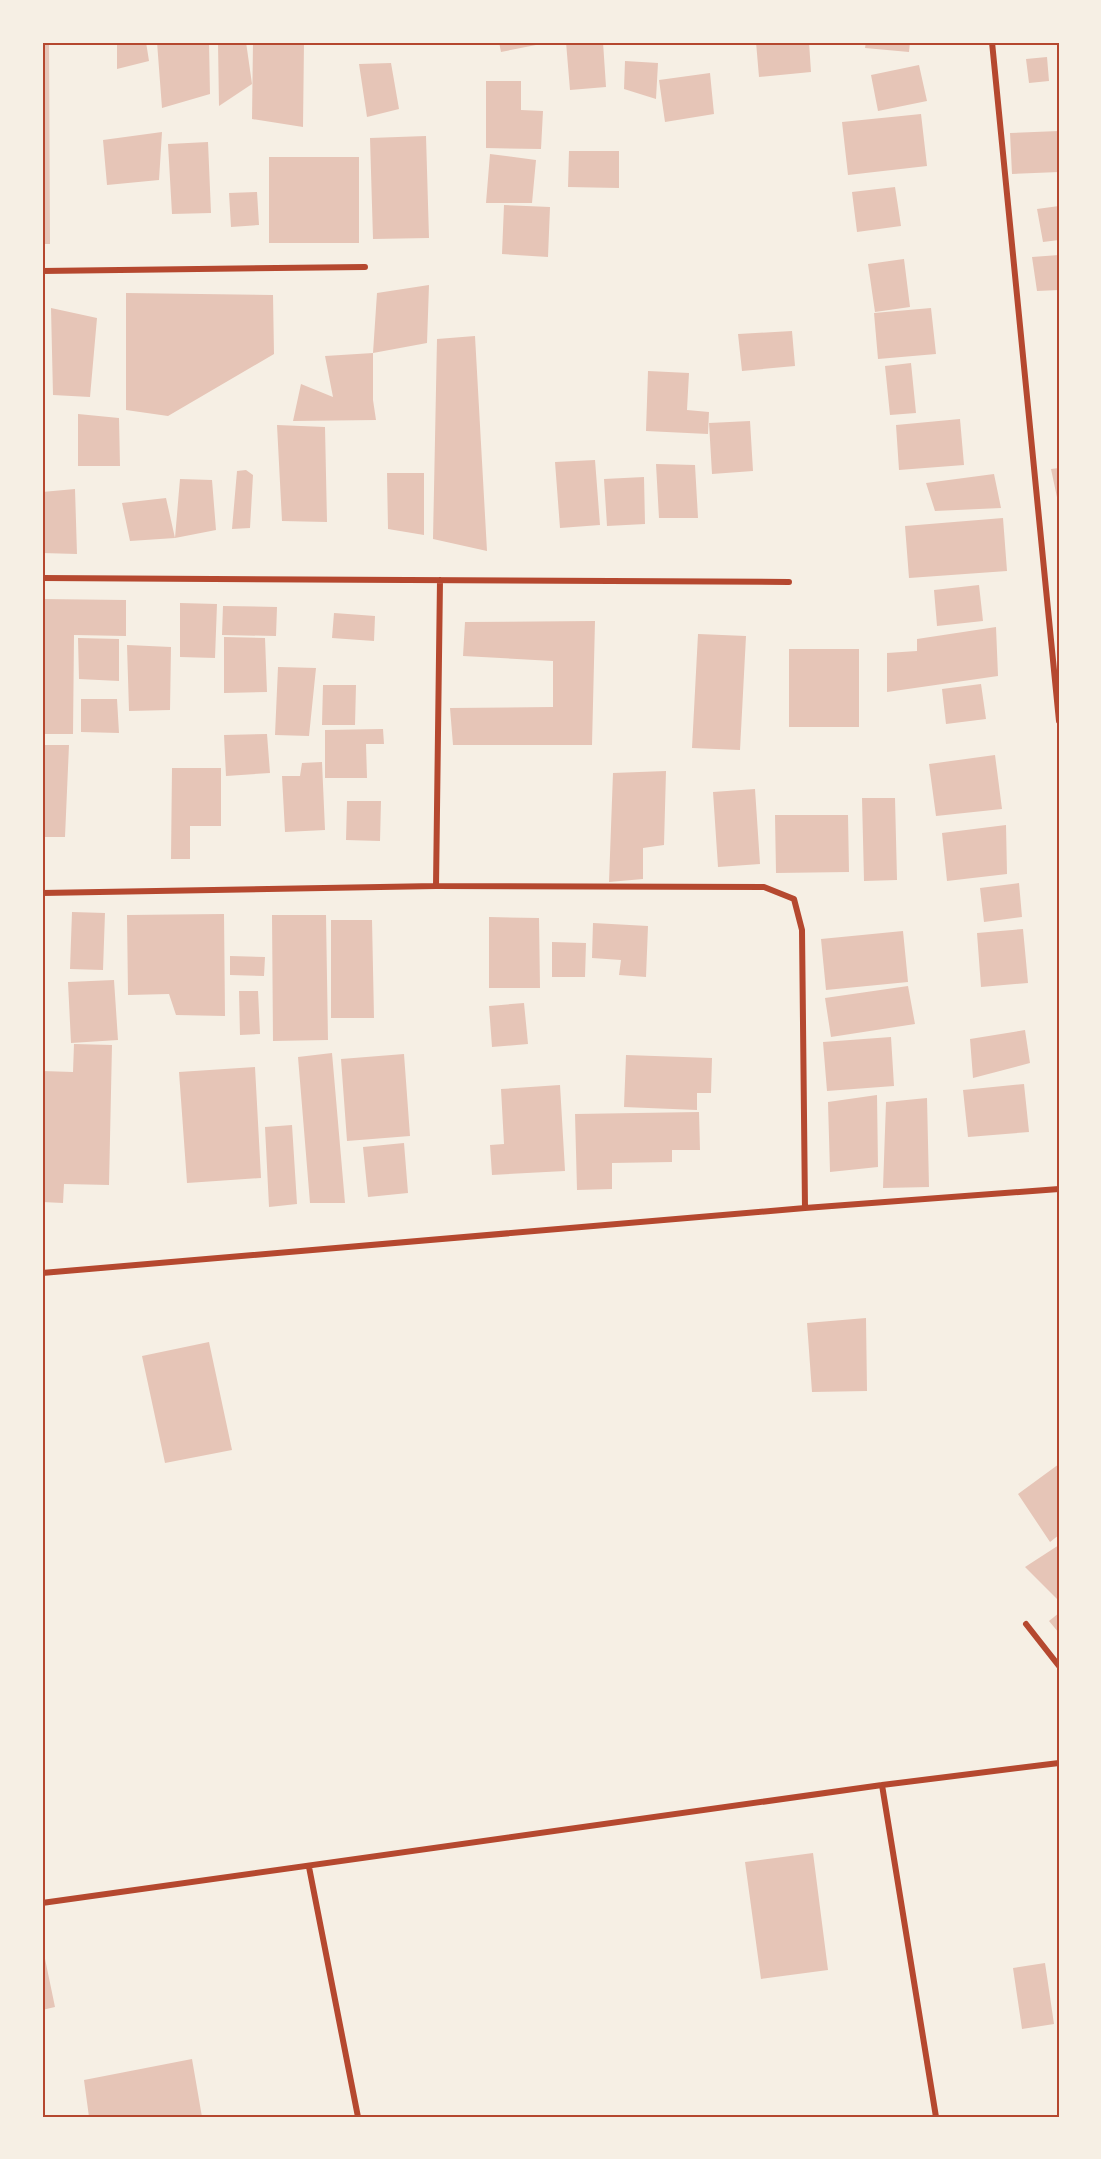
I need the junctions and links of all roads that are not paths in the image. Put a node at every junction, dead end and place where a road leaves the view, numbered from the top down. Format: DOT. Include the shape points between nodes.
graph roads {
  1 [pos="992,42"];
  2 [pos="365,267"];
  3 [pos="42,271"];
  4 [pos="42,578"];
  5 [pos="440,580"];
  6 [pos="789,582"];
  7 [pos="1059,722"];
  8 [pos="436,886"];
  9 [pos="42,894"];
  10 [pos="1059,1189"];
  11 [pos="805,1208"];
  12 [pos="42,1273"];
  13 [pos="1026,1624"];
  14 [pos="1059,1666"];
  15 [pos="1059,1763"];
  16 [pos="882,1785"];
  17 [pos="309,1867"];
  18 [pos="42,1903"];
  19 [pos="358,2117"];
  20 [pos="936,2117"];
  1 -- 7 [label="street"];
  2 -- 3 [label="street"];
  4 -- 5 [label="street"];
  5 -- 6 [label="street"];
  5 -- 8 [label="street"];
  8 -- 9 [label="street"];
  8 -- 11 [label="street" via="764,887 794,899 802,930"];
  10 -- 11 [label="street"];
  11 -- 12 [label="street"];
  13 -- 14 [label="street"];
  15 -- 16 [label="street"];
  16 -- 17 [label="street"];
  16 -- 20 [label="street"];
  17 -- 18 [label="street"];
  17 -- 19 [label="street"];
}
